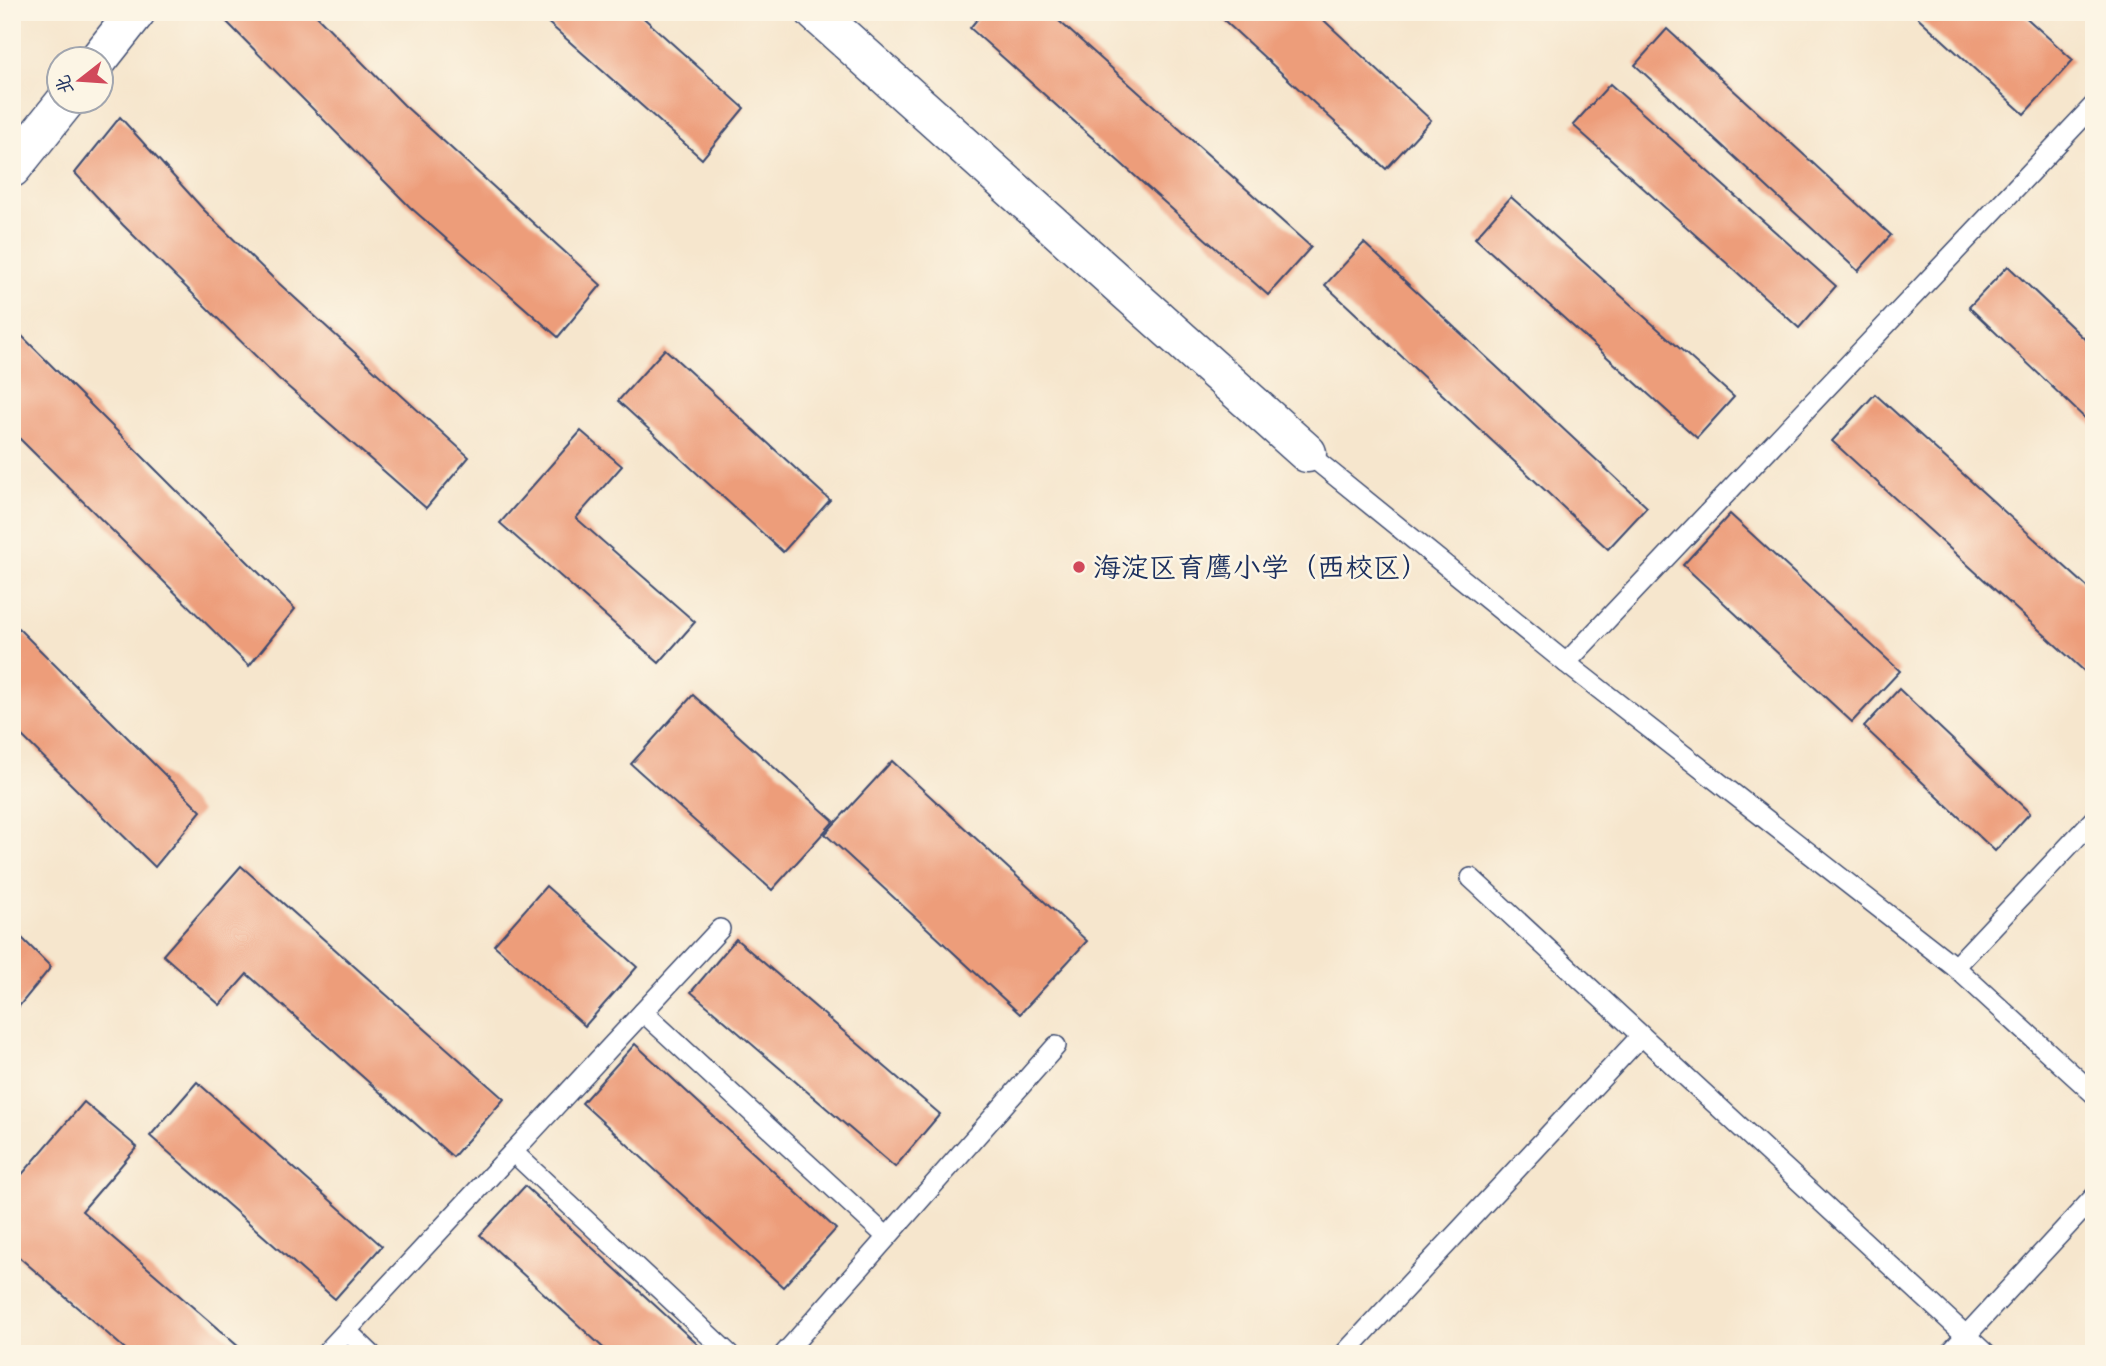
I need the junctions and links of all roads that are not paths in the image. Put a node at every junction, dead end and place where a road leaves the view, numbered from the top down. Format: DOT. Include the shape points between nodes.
graph roads {
  1 [pos="136,12"];
  2 [pos="815,12"];
  3 [pos="109,46"];
  4 [pos="2094,105"];
  5 [pos="54,116"];
  6 [pos="12,168"];
  7 [pos="1307,453"];
  8 [pos="1566,663"];
  9 [pos="2094,819"];
  10 [pos="1471,878"];
  11 [pos="720,929"];
  12 [pos="1955,967"];
  13 [pos="643,1012"];
  14 [pos="1641,1036"];
  15 [pos="1056,1046"];
  16 [pos="2094,1094"];
  17 [pos="513,1152"];
  18 [pos="2094,1197"];
  19 [pos="887,1237"];
  20 [pos="347,1331"];
  21 [pos="1966,1335"];
  22 [pos="325,1354"];
  23 [pos="371,1354"];
  24 [pos="729,1354"];
  25 [pos="784,1354"];
  26 [pos="1344,1354"];
  27 [pos="1949,1354"];
  28 [pos="1986,1354"];
  1 -- 3 [label="street"];
  2 -- 7 [label="street"];
  4 -- 8 [label="lane"];
  5 -- 6 [label="street"];
  7 -- 8 [label="lane"];
  8 -- 12 [label="lane"];
  9 -- 12 [label="lane"];
  10 -- 14 [label="lane"];
  11 -- 13 [label="lane"];
  12 -- 16 [label="lane"];
  13 -- 17 [label="lane"];
  13 -- 19 [label="lane"];
  14 -- 21 [label="lane"];
  14 -- 26 [label="lane"];
  15 -- 19 [label="lane"];
  17 -- 20 [label="lane"];
  17 -- 24 [label="lane"];
  18 -- 21 [label="lane"];
  19 -- 25 [label="lane"];
  20 -- 22 [label="lane"];
  20 -- 23 [label="lane"];
  21 -- 27 [label="lane"];
  21 -- 28 [label="lane"];
}
